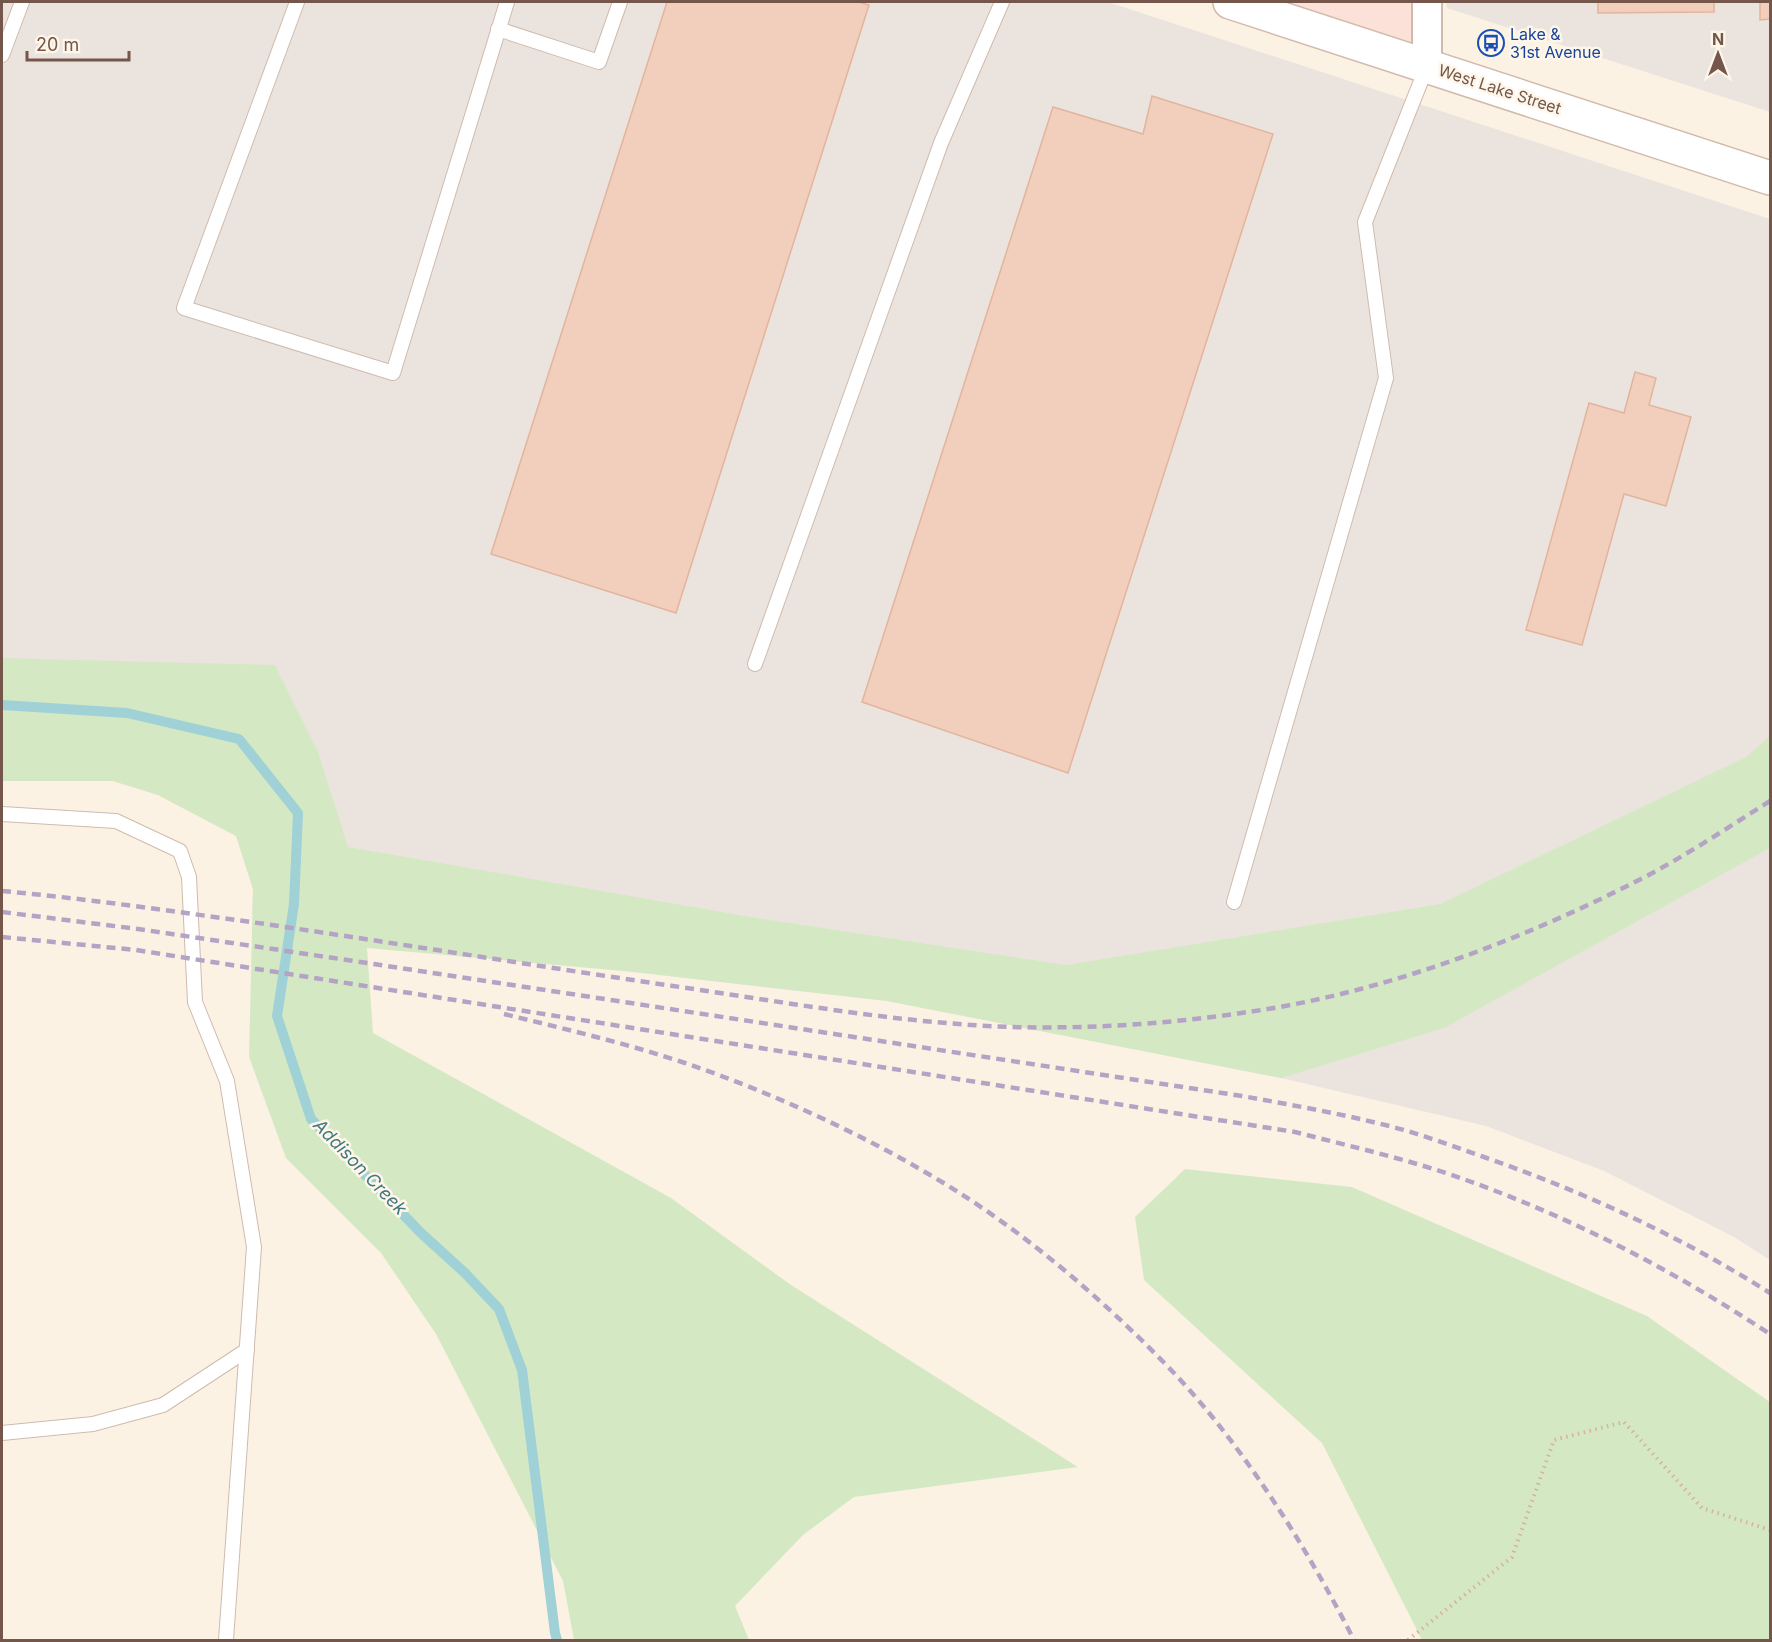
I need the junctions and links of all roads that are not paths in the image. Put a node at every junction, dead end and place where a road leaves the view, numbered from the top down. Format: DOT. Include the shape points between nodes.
graph roads {
  1 [pos="22,2"];
  2 [pos="297,2"];
  3 [pos="507,2"];
  4 [pos="620,2"];
  5 [pos="1002,2"];
  6 [pos="1230,2"];
  7 [pos="1427,2"];
  8 [pos="498,29"];
  9 [pos="2,55"];
  10 [pos="1427,66"];
  11 [pos="1770,178"];
  12 [pos="755,664"];
  13 [pos="2,814"];
  14 [pos="1234,902"];
  15 [pos="247,1350"];
  16 [pos="2,1433"];
  17 [pos="226,1641"];
  1 -- 9 [label="lane"];
  2 -- 8 [label="lane" via="184,308 393,373"];
  3 -- 8 [label="lane"];
  4 -- 8 [label="lane" via="599,62"];
  5 -- 12 [label="lane" via="941,143"];
  6 -- 10 [label="main road, West Lake Street"];
  7 -- 10 [label="street"];
  10 -- 11 [label="main road, West Lake Street"];
  10 -- 14 [label="lane" via="1365,222 1386,378"];
  13 -- 15 [label="lane" via="116,821 180,851 189,877 195,1002 227,1081 254,1247"];
  15 -- 16 [label="lane" via="163,1405 93,1424"];
  15 -- 17 [label="lane"];
}
